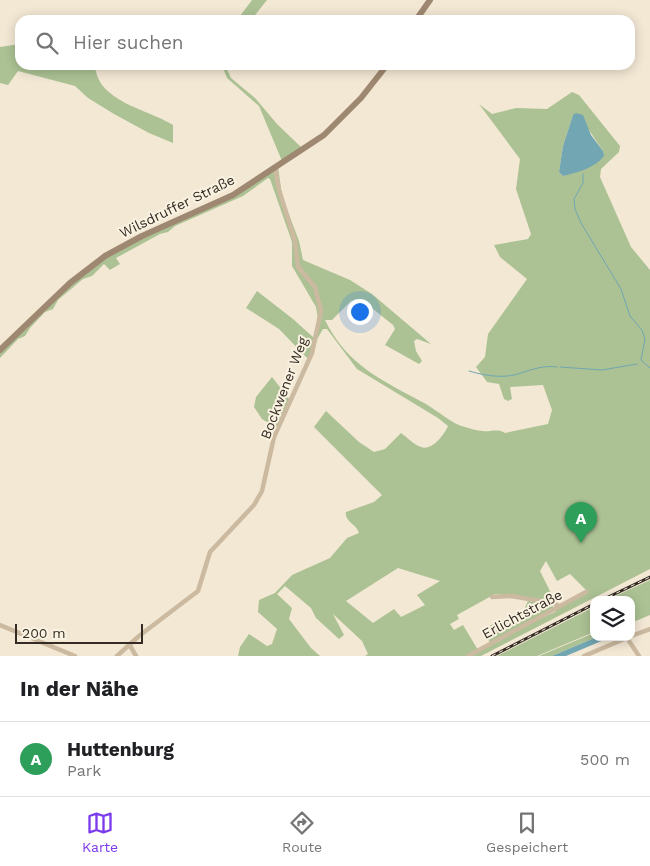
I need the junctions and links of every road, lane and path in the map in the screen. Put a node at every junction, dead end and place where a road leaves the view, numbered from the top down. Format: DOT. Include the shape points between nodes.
graph roads {
  1 [pos="430,0"];
  2 [pos="420,15"];
  3 [pos="383,70"];
  4 [pos="275,168"];
  5 [pos="0,350"];
  6 [pos="586,592"];
  7 [pos="492,597"];
  8 [pos="559,606"];
  9 [pos="0,625"];
  10 [pos="650,629"];
  11 [pos="635,635"];
  12 [pos="620,641"];
  13 [pos="631,641"];
  14 [pos="130,644"];
  15 [pos="75,656"];
  16 [pos="117,656"];
  17 [pos="136,656"];
  18 [pos="468,656"];
  19 [pos="584,656"];
  20 [pos="640,656"];
  1 -- 2 [label="main road"];
  3 -- 4 [label="main road, Wilsdruffer Straße" via="335,125"];
  4 -- 5 [label="main road, Wilsdruffer Straße" via="233,195 105,256 70,283"];
  4 -- 14 [label="street, Bockwener Weg" via="295,240 298,267 315,287 322,311 312,353 277,428 265,483 254,505 210,552 198,591"];
  6 -- 8 [label="street, Erlichtstraße"];
  7 -- 8 [label="street" via="511,596"];
  8 -- 18 [label="street, Erlichtstraße"];
  9 -- 15 [label="street"];
  10 -- 11 [label="street"];
  12 -- 19 [label="street"];
  13 -- 20 [label="street"];
  14 -- 16 [label="street, Bockwener Weg"];
  14 -- 17 [label="street"];
}
